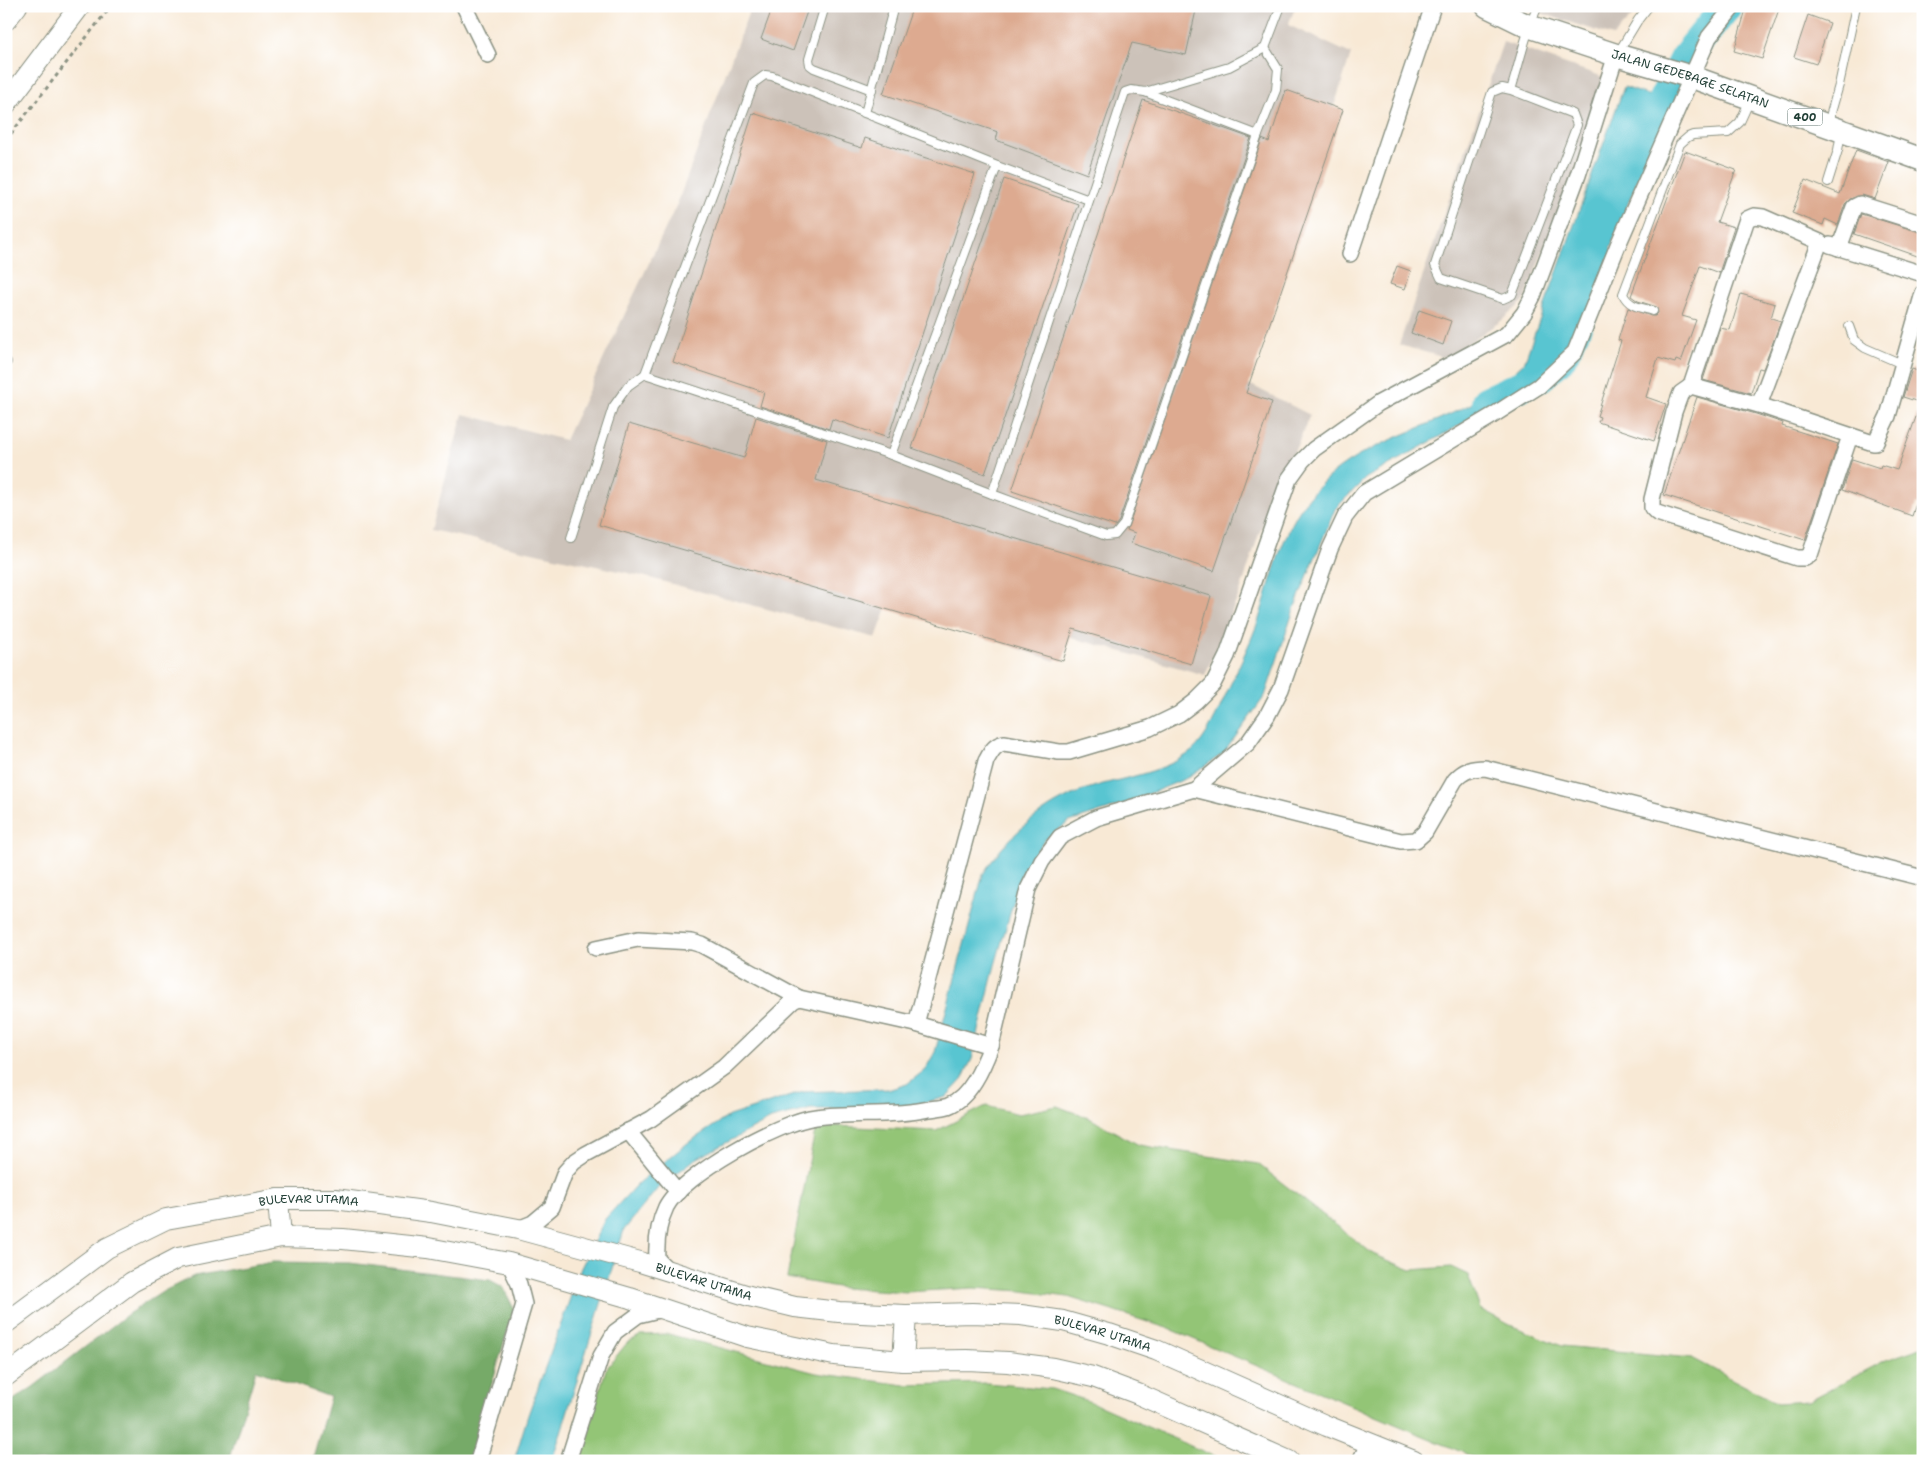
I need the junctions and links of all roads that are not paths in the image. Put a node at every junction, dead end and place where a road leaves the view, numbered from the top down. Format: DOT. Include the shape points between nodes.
graph roads {
  1 [pos="16,6"];
  2 [pos="80,6"];
  3 [pos="464,6"];
  4 [pos="825,6"];
  5 [pos="894,6"];
  6 [pos="1281,6"];
  7 [pos="1433,6"];
  8 [pos="1487,6"];
  9 [pos="1538,6"];
  10 [pos="1648,6"];
  11 [pos="1734,6"];
  12 [pos="1856,6"];
  13 [pos="6,20"];
  14 [pos="1528,26"];
  15 [pos="1265,48"];
  16 [pos="488,55"];
  17 [pos="1624,58"];
  18 [pos="1689,76"];
  19 [pos="872,90"];
  20 [pos="1511,90"];
  21 [pos="1145,92"];
  22 [pos="1751,98"];
  23 [pos="6,104"];
  24 [pos="865,113"];
  25 [pos="1837,128"];
  26 [pos="1258,135"];
  27 [pos="1923,160"];
  28 [pos="997,166"];
  29 [pos="1828,182"];
  30 [pos="1089,200"];
  31 [pos="1923,224"];
  32 [pos="1820,242"];
  33 [pos="1839,248"];
  34 [pos="1350,254"];
  35 [pos="1923,274"];
  36 [pos="1923,293"];
  37 [pos="1652,311"];
  38 [pos="1849,326"];
  39 [pos="1902,364"];
  40 [pos="645,374"];
  41 [pos="1691,386"];
  42 [pos="1759,404"];
  43 [pos="1850,436"];
  44 [pos="891,455"];
  45 [pos="992,494"];
  46 [pos="571,538"];
  47 [pos="1194,789"];
  48 [pos="1923,878"];
  49 [pos="596,948"];
  50 [pos="796,1000"];
  51 [pos="916,1024"];
  52 [pos="985,1045"];
  53 [pos="628,1131"];
  54 [pos="674,1187"];
  55 [pos="278,1199"];
  56 [pos="518,1229"];
  57 [pos="281,1237"];
  58 [pos="509,1262"];
  59 [pos="672,1273"];
  60 [pos="662,1309"];
  61 [pos="906,1315"];
  62 [pos="6,1323"];
  63 [pos="903,1361"];
  64 [pos="6,1376"];
  65 [pos="1369,1442"];
  66 [pos="478,1461"];
  67 [pos="568,1461"];
  68 [pos="1289,1461"];
  69 [pos="1360,1461"];
  70 [pos="1414,1461"];
  1 -- 13 [label="main road"];
  2 -- 23 [label="main road"];
  3 -- 16 [label="street"];
  4 -- 19 [label="lane" via="810,65"];
  5 -- 19 [label="lane"];
  6 -- 15 [label="lane"];
  7 -- 34 [label="street"];
  8 -- 14 [label="main road, JALAN GEDEBAGE SELATAN / 400"];
  9 -- 14 [label="lane"];
  10 -- 17 [label="lane" via="1638,20"];
  11 -- 18 [label="street" via="1709,36"];
  12 -- 25 [label="lane" via="1831,113"];
  14 -- 17 [label="main road, JALAN GEDEBAGE SELATAN / 400"];
  14 -- 20 [label="lane"];
  15 -- 21 [label="lane" via="1229,67"];
  15 -- 26 [label="lane" via="1278,68 1276,90"];
  17 -- 18 [label="main road, JALAN GEDEBAGE SELATAN / 400"];
  17 -- 51 [label="street" via="1524,313 1507,334 1379,403 1302,461 1290,479 1227,656 1213,684 1178,714 1083,749 1059,752 1004,743 993,749 986,761"];
  18 -- 22 [label="main road, JALAN GEDEBAGE SELATAN / 400"];
  18 -- 47 [label="street" via="1574,352 1539,386 1364,493 1346,517 1330,549 1281,689 1267,716 1248,743"];
  19 -- 24 [label="lane"];
  20 -- 20 [label="lane" via="1573,114 1577,125 1512,295 1503,298 1440,278 1435,265 1492,92 1502,88"];
  21 -- 26 [label="lane"];
  21 -- 30 [label="lane" via="1125,92"];
  22 -- 25 [label="main road, JALAN GEDEBAGE SELATAN / 400"];
  22 -- 37 [label="lane" via="1740,122 1728,133 1693,135 1680,144 1623,294 1632,305"];
  24 -- 28 [label="lane"];
  24 -- 40 [label="lane" via="772,76 765,75 754,83"];
  25 -- 27 [label="main road, JALAN GEDEBAGE SELATAN / 400"];
  25 -- 29 [label="lane" via="1838,150"];
  26 -- 45 [label="lane" via="1124,524 1115,535 1106,536"];
  28 -- 30 [label="lane"];
  28 -- 44 [label="lane"];
  30 -- 45 [label="lane"];
  31 -- 33 [label="street" via="1857,204"];
  32 -- 33 [label="street"];
  32 -- 41 [label="street" via="1763,217 1747,219"];
  32 -- 42 [label="street"];
  33 -- 35 [label="street"];
  36 -- 39 [label="street"];
  38 -- 39 [label="lane" via="1854,340 1865,348"];
  39 -- 43 [label="street" via="1878,440 1873,443"];
  40 -- 44 [label="lane"];
  40 -- 46 [label="lane" via="628,386 613,407"];
  41 -- 42 [label="street"];
  41 -- 43 [label="street" via="1681,394 1674,412 1652,508 1657,513 1797,558 1810,555"];
  42 -- 43 [label="street"];
  44 -- 45 [label="lane"];
  47 -- 48 [label="street" via="1401,841 1416,840 1425,832 1455,780 1468,769 1485,768"];
  47 -- 52 [label="street" via="1096,818 1060,837 1042,861 1028,889"];
  49 -- 50 [label="street" via="638,939 692,942"];
  50 -- 51 [label="street"];
  50 -- 53 [label="street" via="724,1067 651,1119"];
  51 -- 52 [label="street"];
  52 -- 54 [label="street" via="984,1066 970,1089 949,1106 906,1114 815,1117 783,1126"];
  53 -- 54 [label="street"];
  53 -- 56 [label="street" via="574,1162 565,1172 552,1207 534,1223"];
  54 -- 59 [label="street" via="656,1238 657,1259"];
  55 -- 56 [label="main road, BULEVAR UTAMA" via="335,1199 431,1212"];
  55 -- 57 [label="main road"];
  55 -- 62 [label="main road, BULEVAR UTAMA" via="166,1219 107,1248"];
  56 -- 59 [label="main road, BULEVAR UTAMA"];
  57 -- 58 [label="main road" via="343,1239 428,1248"];
  57 -- 64 [label="main road" via="178,1258 132,1282"];
  58 -- 60 [label="main road"];
  58 -- 66 [label="street" via="524,1304"];
  59 -- 61 [label="main road, BULEVAR UTAMA" via="795,1307"];
  60 -- 63 [label="main road" via="757,1340 834,1355"];
  60 -- 67 [label="street" via="638,1315 616,1332 601,1356"];
  61 -- 63 [label="main road"];
  61 -- 65 [label="main road, BULEVAR UTAMA" via="972,1313 1063,1321 1156,1350"];
  63 -- 68 [label="main road" via="1008,1362 1093,1378 1138,1394"];
  65 -- 69 [label="street"];
  65 -- 70 [label="main road, BULEVAR UTAMA"];
}
